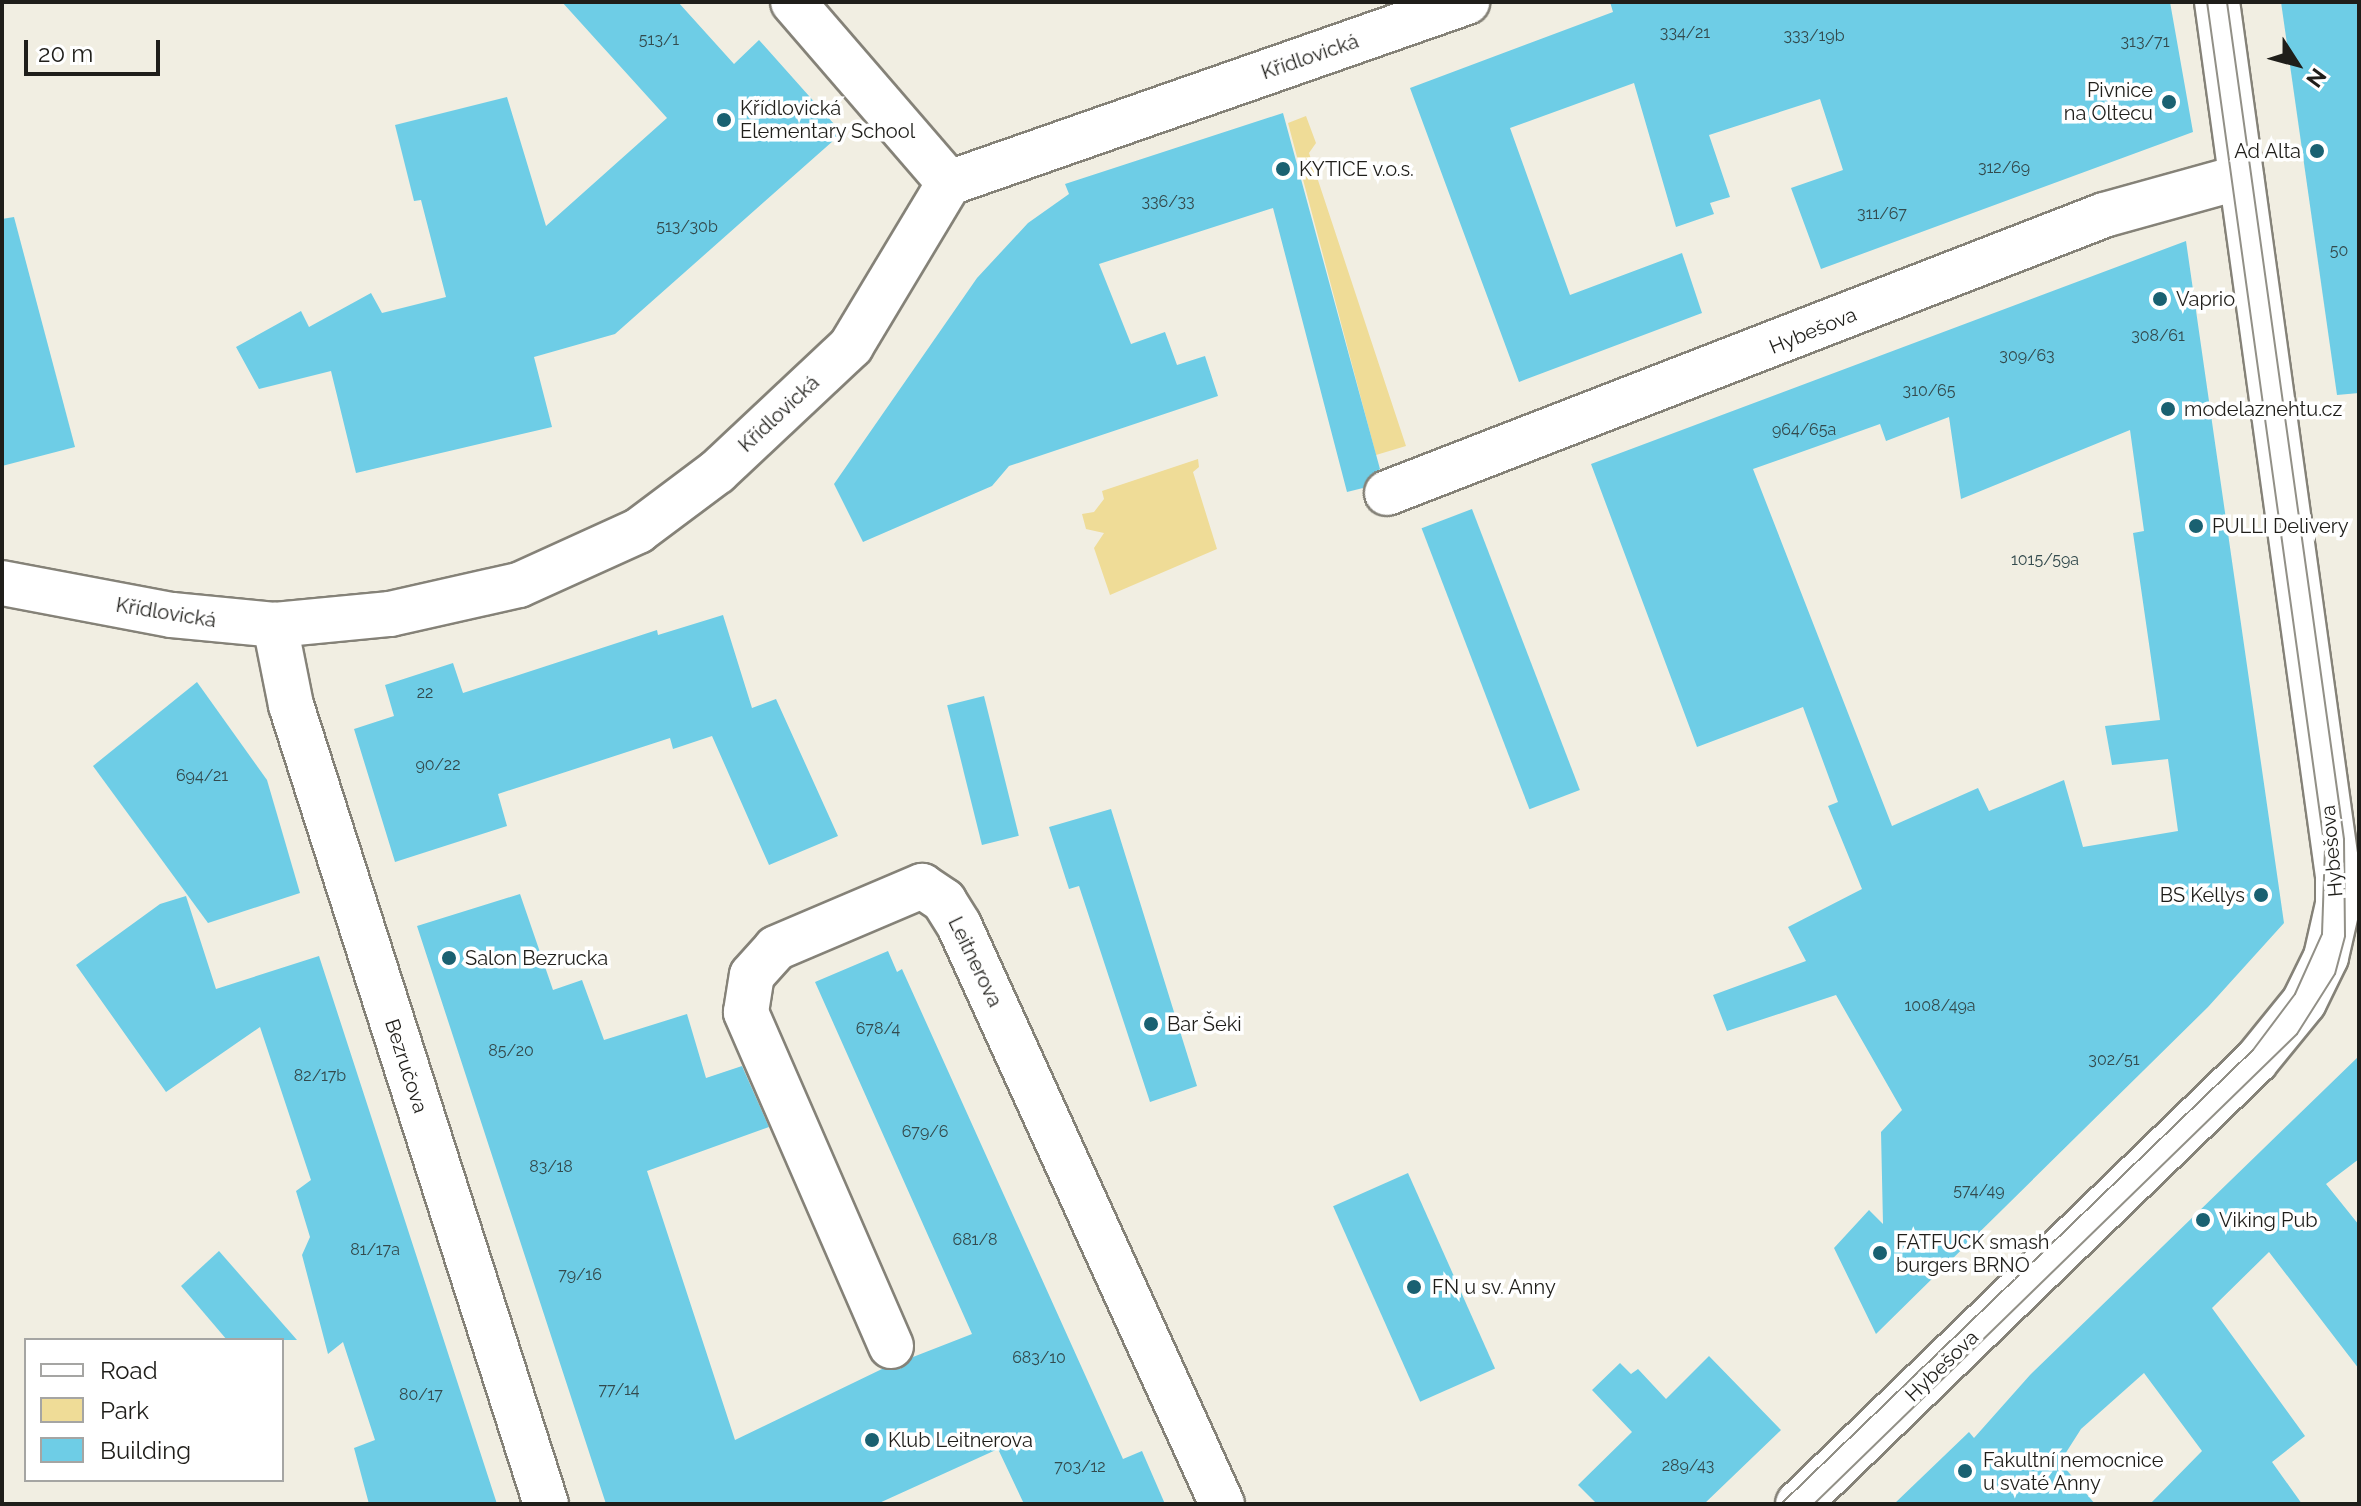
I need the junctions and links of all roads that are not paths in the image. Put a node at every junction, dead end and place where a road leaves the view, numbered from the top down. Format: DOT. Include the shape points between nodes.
graph roads {
  1 [pos="793,2"];
  2 [pos="1467,2"];
  3 [pos="2217,2"];
  4 [pos="2241,177"];
  5 [pos="949,183"];
  6 [pos="1387,493"];
  7 [pos="2,583"];
  8 [pos="275,625"];
  9 [pos="891,1346"];
  10 [pos="546,1504"];
  11 [pos="1222,1504"];
  12 [pos="1798,1504"];
  1 -- 5 [label="street"];
  2 -- 5 [label="street, Křídlovická"];
  3 -- 4 [label="street, Hybešova"];
  4 -- 6 [label="street, Hybešova" via="2104,215"];
  4 -- 12 [label="street, Hybešova" via="2338,876 2326,957 2304,1002 2256,1061"];
  5 -- 8 [label="street, Křídlovická" via="851,346 717,472 638,531 490,593 390,614"];
  7 -- 8 [label="street, Křídlovická" via="172,615"];
  8 -- 10 [label="street, Bezručova" via="291,705"];
  9 -- 11 [label="street, Leitnerova" via="746,1012 752,975 776,948 922,886 944,901 959,925"];
}
